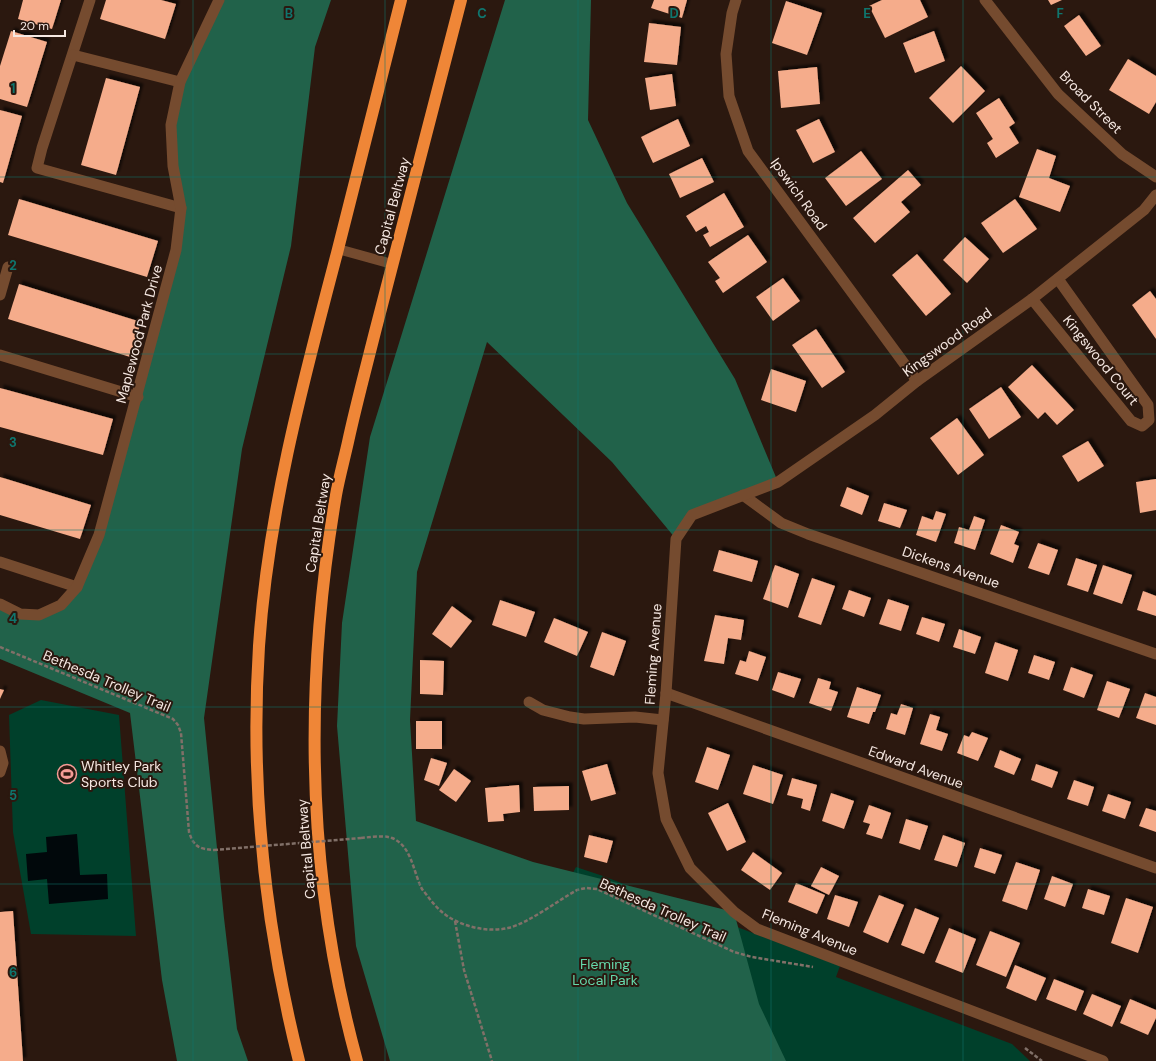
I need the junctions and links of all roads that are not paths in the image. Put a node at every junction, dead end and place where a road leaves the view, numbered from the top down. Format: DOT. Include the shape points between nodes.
graph roads {
  1 [pos="90,0"];
  2 [pos="219,0"];
  3 [pos="461,0"];
  4 [pos="736,0"];
  5 [pos="985,0"];
  6 [pos="400,3"];
  7 [pos="73,55"];
  8 [pos="180,82"];
  9 [pos="1156,177"];
  10 [pos="1156,195"];
  11 [pos="181,208"];
  12 [pos="338,249"];
  13 [pos="392,264"];
  14 [pos="8,267"];
  15 [pos="1058,279"];
  16 [pos="0,294"];
  17 [pos="1032,299"];
  18 [pos="0,355"];
  19 [pos="917,381"];
  20 [pos="138,397"];
  21 [pos="743,495"];
  22 [pos="0,562"];
  23 [pos="77,587"];
  24 [pos="0,604"];
  25 [pos="1156,654"];
  26 [pos="666,693"];
  27 [pos="529,702"];
  28 [pos="663,720"];
  29 [pos="0,751"];
  30 [pos="0,772"];
  31 [pos="1156,868"];
  32 [pos="299,1061"];
  33 [pos="357,1061"];
  34 [pos="1103,1061"];
  1 -- 7 [label="street"];
  2 -- 8 [label="street, Maplewood Park Drive"];
  3 -- 13 [label="highway, Capital Beltway"];
  4 -- 19 [label="street, Ipswich Road" via="726,54 729,96 748,151"];
  5 -- 9 [label="street, Broad Street" via="1058,94 1122,154"];
  6 -- 12 [label="highway"];
  7 -- 8 [label="street"];
  7 -- 11 [label="street" via="37,168"];
  8 -- 11 [label="street, Maplewood Park Drive" via="171,125 173,166"];
  10 -- 15 [label="street, Kingswood Road" via="1144,210"];
  11 -- 20 [label="street, Maplewood Park Drive" via="176,250"];
  12 -- 13 [label="lane"];
  12 -- 32 [label="highway" via="300,396 281,484 259,646 256,726 259,809 276,952"];
  13 -- 33 [label="highway, Capital Beltway" via="336,492 317,651 316,806 322,875 332,949 346,1023"];
  14 -- 16 [label="street"];
  15 -- 17 [label="street, Kingswood Road"];
  15 -- 17 [label="street, Kingswood Court" via="1148,405 1149,420 1142,426 1131,421"];
  17 -- 19 [label="street, Kingswood Road"];
  18 -- 20 [label="street"];
  19 -- 21 [label="street, Kingswood Road" via="875,415 778,482"];
  20 -- 23 [label="street, Maplewood Park Drive" via="99,535"];
  21 -- 25 [label="street, Dickens Avenue" via="780,523 808,534"];
  21 -- 26 [label="street, Fleming Avenue" via="692,515 676,539"];
  22 -- 23 [label="street"];
  23 -- 24 [label="street, Maplewood Park Drive" via="61,605 39,615 20,614"];
  26 -- 28 [label="street, Fleming Avenue"];
  26 -- 31 [label="street, Edward Avenue"];
  27 -- 28 [label="street" via="543,710 570,718"];
  28 -- 34 [label="street, Fleming Avenue" via="658,773 666,819 690,868 734,912 757,929"];
  29 -- 30 [label="street" via="3,764"];
}
